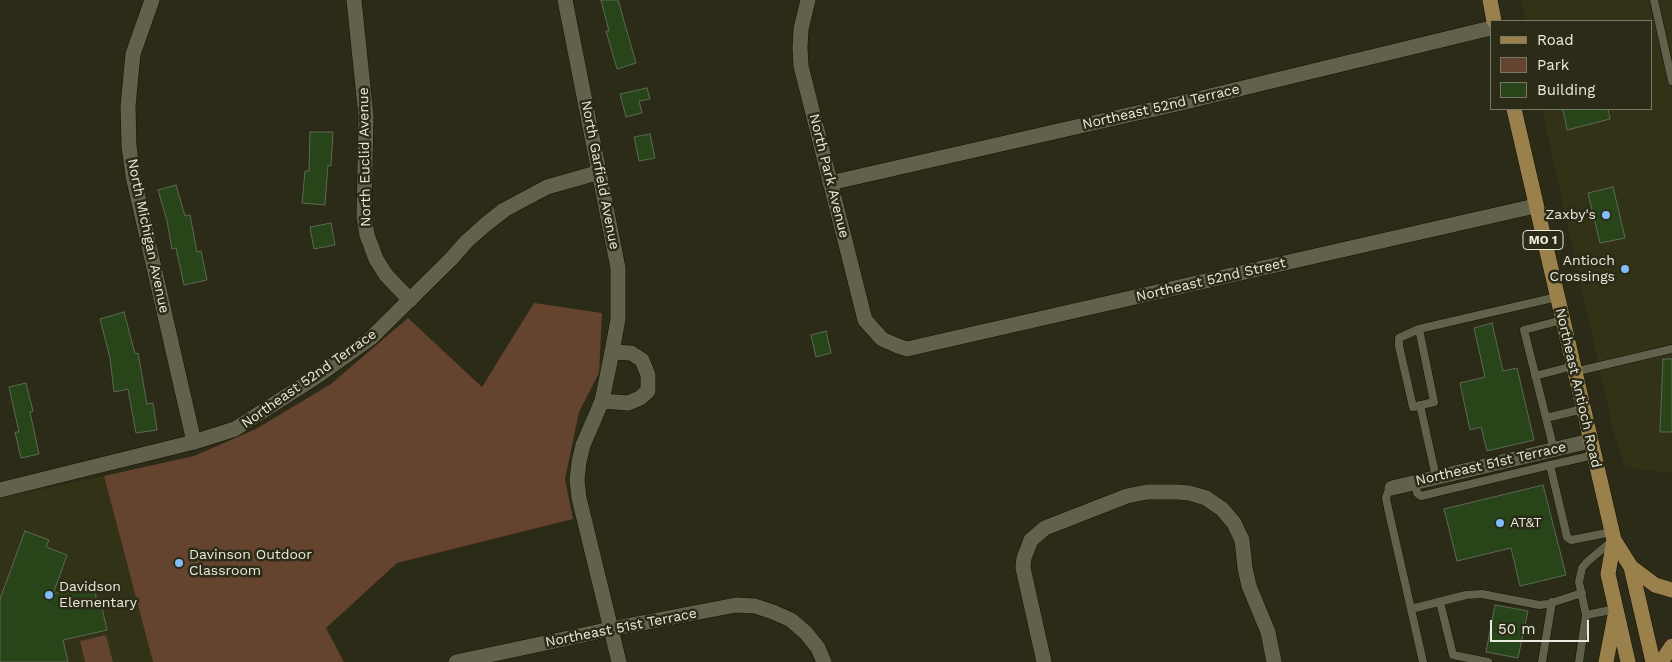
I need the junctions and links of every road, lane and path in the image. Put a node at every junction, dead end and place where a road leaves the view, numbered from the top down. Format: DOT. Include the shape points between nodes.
graph roads {
  1 [pos="152,0"];
  2 [pos="354,0"];
  3 [pos="565,0"];
  4 [pos="808,0"];
  5 [pos="1490,0"];
  6 [pos="1654,0"];
  7 [pos="1494,20"];
  8 [pos="1490,28"];
  9 [pos="1672,81"];
  10 [pos="1514,110"];
  11 [pos="600,172"];
  12 [pos="830,183"];
  13 [pos="1535,206"];
  14 [pos="1557,297"];
  15 [pos="410,300"];
  16 [pos="1562,320"];
  17 [pos="1419,329"];
  18 [pos="887,342"];
  19 [pos="1672,349"];
  20 [pos="612,352"];
  21 [pos="1574,369"];
  22 [pos="1536,376"];
  23 [pos="602,401"];
  24 [pos="1420,405"];
  25 [pos="1583,409"];
  26 [pos="1546,418"];
  27 [pos="194,442"];
  28 [pos="1592,448"];
  29 [pos="1552,457"];
  30 [pos="1436,478"];
  31 [pos="1415,483"];
  32 [pos="1392,488"];
  33 [pos="0,490"];
  34 [pos="1613,536"];
  35 [pos="1631,567"];
  36 [pos="1672,590"];
  37 [pos="1582,593"];
  38 [pos="1440,602"];
  39 [pos="1552,602"];
  40 [pos="1616,609"];
  41 [pos="1411,610"];
  42 [pos="1586,615"];
  43 [pos="611,629"];
  44 [pos="1672,646"];
  45 [pos="1454,659"];
  46 [pos="456,662"];
  47 [pos="619,662"];
  48 [pos="824,662"];
  49 [pos="1044,662"];
  50 [pos="1274,662"];
  51 [pos="1423,662"];
  52 [pos="1488,662"];
  53 [pos="1542,662"];
  54 [pos="1579,662"];
  55 [pos="1606,662"];
  56 [pos="1628,662"];
  57 [pos="1653,662"];
  58 [pos="1661,662"];
  1 -- 27 [label="street, North Michigan Avenue" via="133,54 128,106 129,146 133,176"];
  2 -- 15 [label="street, North Euclid Avenue" via="366,116 364,217 367,234 386,275"];
  3 -- 11 [label="street, North Garfield Avenue"];
  4 -- 12 [label="street, North Park Avenue" via="801,29 801,66"];
  5 -- 7 [label="main road"];
  6 -- 9 [label="lane"];
  8 -- 12 [label="street, Northeast 52nd Terrace"];
  10 -- 13 [label="main road, Northeast Antioch Road / MO 1"];
  11 -- 15 [label="street, Northeast 52nd Terrace" via="547,188 504,210 467,241"];
  11 -- 20 [label="street, North Garfield Avenue" via="618,268 618,320"];
  12 -- 18 [label="street, North Park Avenue" via="865,320"];
  13 -- 14 [label="main road, Northeast Antioch Road / MO 1"];
  13 -- 18 [label="street, Northeast 52nd Street" via="907,349"];
  14 -- 16 [label="main road, Northeast Antioch Road / MO 1"];
  14 -- 17 [label="lane"];
  15 -- 27 [label="street, Northeast 52nd Terrace" via="371,338 312,380 235,429"];
  16 -- 21 [label="main road, Northeast Antioch Road / MO 1"];
  16 -- 22 [label="lane" via="1524,330"];
  17 -- 24 [label="lane" via="1434,402"];
  17 -- 24 [label="lane" via="1398,341 1413,407"];
  19 -- 21 [label="lane"];
  20 -- 23 [label="street, North Garfield Avenue"];
  20 -- 23 [label="street" via="631,353 642,360 648,375 648,391 628,403"];
  21 -- 22 [label="lane"];
  21 -- 25 [label="main road, Northeast Antioch Road / MO 1"];
  22 -- 26 [label="lane"];
  23 -- 43 [label="street, North Garfield Avenue" via="583,445 578,480 579,498"];
  24 -- 30 [label="lane"];
  25 -- 26 [label="lane"];
  25 -- 28 [label="main road, Northeast Antioch Road / MO 1"];
  26 -- 29 [label="lane"];
  27 -- 33 [label="street, Northeast 52nd Terrace"];
  28 -- 29 [label="street, Northeast 51st Terrace"];
  28 -- 34 [label="main road, Northeast Antioch Road / MO 1"];
  29 -- 30 [label="street, Northeast 51st Terrace"];
  29 -- 31 [label="lane" via="1421,496 1417,494"];
  29 -- 34 [label="lane" via="1567,537 1571,540"];
  30 -- 31 [label="street, Northeast 51st Terrace"];
  31 -- 32 [label="street, Northeast 51st Terrace"];
  32 -- 41 [label="lane" via="1386,498"];
  34 -- 35 [label="main road, MO 1"];
  34 -- 37 [label="lane" via="1582,568"];
  34 -- 40 [label="main road, Northeast Antioch Road / MO 1" via="1608,574"];
  35 -- 36 [label="main road" via="1655,585"];
  35 -- 57 [label="main road, MO 1"];
  37 -- 39 [label="lane"];
  37 -- 42 [label="lane"];
  38 -- 39 [label="lane" via="1482,594 1539,605"];
  38 -- 41 [label="lane"];
  38 -- 45 [label="lane"];
  39 -- 53 [label="lane"];
  40 -- 42 [label="lane"];
  40 -- 55 [label="main road"];
  40 -- 56 [label="main road, MO 1"];
  41 -- 51 [label="lane"];
  42 -- 54 [label="lane"];
  43 -- 46 [label="street, Northeast 51st Terrace"];
  43 -- 47 [label="street, North Garfield Avenue"];
  43 -- 48 [label="street, Northeast 51st Terrace" via="736,605 755,606 785,617 806,633"];
  44 -- 58 [label="main road"];
  45 -- 52 [label="lane"];
  49 -- 50 [label="street" via="1023,568 1031,540 1045,528 1127,496 1147,492 1198,495 1216,504 1229,516 1239,531 1249,586 1268,632"];
}
